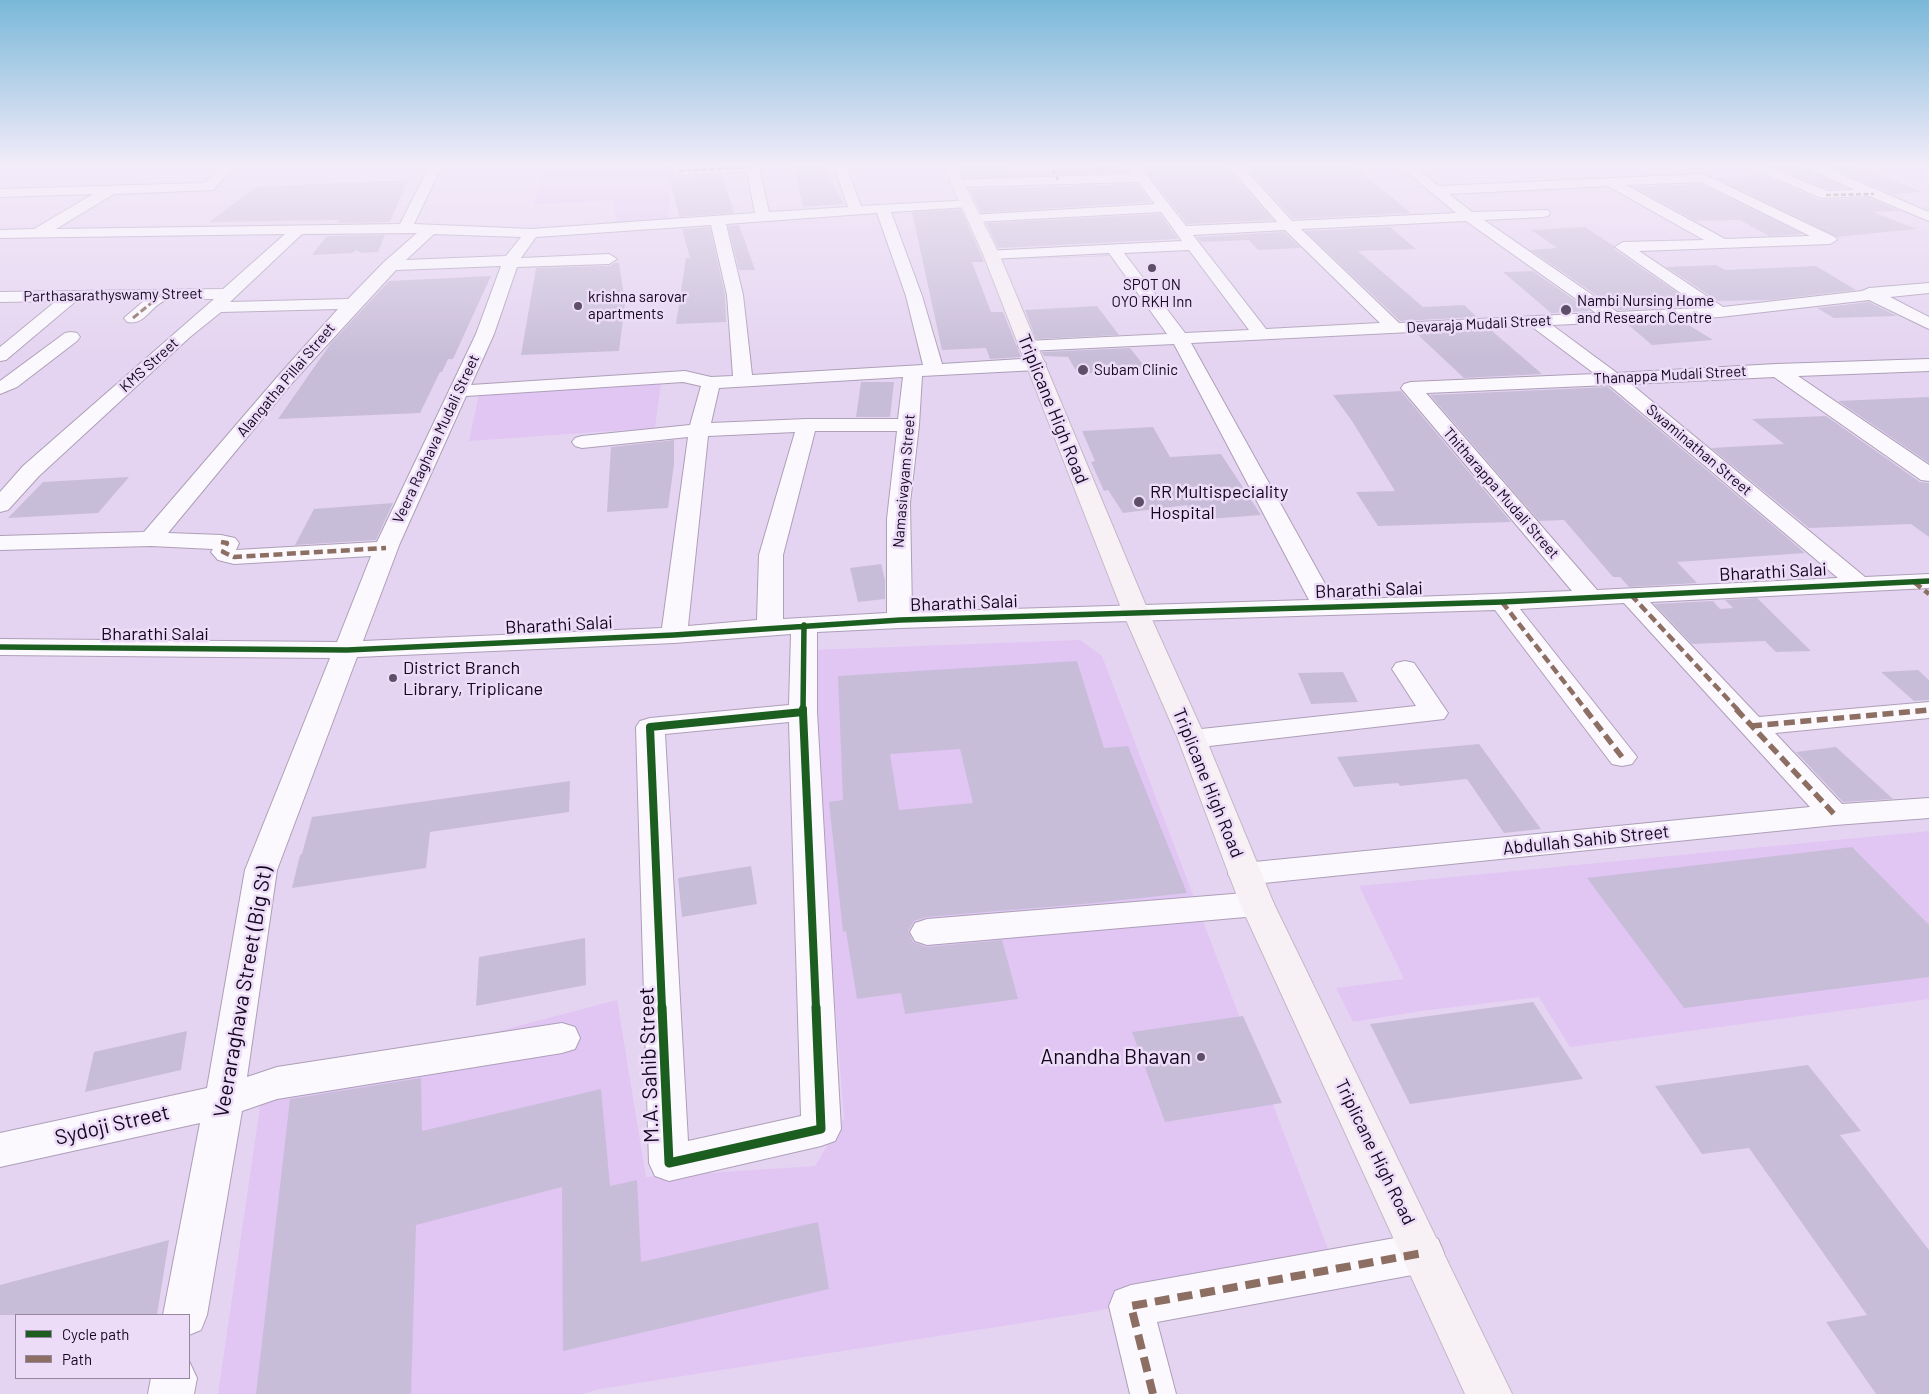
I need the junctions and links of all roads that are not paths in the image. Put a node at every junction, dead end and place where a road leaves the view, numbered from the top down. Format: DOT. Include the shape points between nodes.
graph roads {
  1 [pos="47,228"];
  2 [pos="398,228"];
  3 [pos="405,228"];
  4 [pos="616,228"];
  5 [pos="719,228"];
  6 [pos="890,228"];
  7 [pos="979,228"];
  8 [pos="1171,228"];
  9 [pos="1215,228"];
  10 [pos="1291,228"];
  11 [pos="1485,228"];
  12 [pos="1694,228"];
  13 [pos="1806,228"];
  14 [pos="299,229"];
  15 [pos="430,229"];
  16 [pos="1181,229"];
  17 [pos="532,233"];
  18 [pos="0,234"];
  19 [pos="37,234"];
  20 [pos="1723,244"];
  21 [pos="1193,245"];
  22 [pos="1113,248"];
  23 [pos="991,254"];
  24 [pos="609,259"];
  25 [pos="512,262"];
  26 [pos="390,265"];
  27 [pos="1929,288"];
  28 [pos="1869,293"];
  29 [pos="161,295"];
  30 [pos="72,296"];
  31 [pos="0,297"];
  32 [pos="222,300"];
  33 [pos="351,304"];
  34 [pos="1720,312"];
  35 [pos="1613,317"];
  36 [pos="133,318"];
  37 [pos="1536,322"];
  38 [pos="1929,324"];
  39 [pos="1396,329"];
  40 [pos="1262,335"];
  41 [pos="71,337"];
  42 [pos="18,339"];
  43 [pos="1180,339"];
  44 [pos="0,340"];
  45 [pos="1032,355"];
  46 [pos="0,356"];
  47 [pos="1929,365"];
  48 [pos="923,370"];
  49 [pos="1776,370"];
  50 [pos="1612,378"];
  51 [pos="743,379"];
  52 [pos="711,383"];
  53 [pos="0,388"];
  54 [pos="1411,388"];
  55 [pos="458,391"];
  56 [pos="807,425"];
  57 [pos="909,425"];
  58 [pos="699,430"];
  59 [pos="582,442"];
  60 [pos="1929,475"];
  61 [pos="0,504"];
  62 [pos="151,540"];
  63 [pos="0,543"];
  64 [pos="386,548"];
  65 [pos="1858,583"];
  66 [pos="1924,586"];
  67 [pos="1630,595"];
  68 [pos="1591,598"];
  69 [pos="1502,602"];
  70 [pos="1325,606"];
  71 [pos="1136,613"];
  72 [pos="900,620"];
  73 [pos="804,625"];
  74 [pos="770,627"];
  75 [pos="674,635"];
  76 [pos="347,650"];
  77 [pos="2,651"];
  78 [pos="1405,668"];
  79 [pos="1929,710"];
  80 [pos="803,712"];
  81 [pos="1751,726"];
  82 [pos="1192,739"];
  83 [pos="1622,757"];
  84 [pos="1929,808"];
  85 [pos="1835,815"];
  86 [pos="1244,874"];
  87 [pos="1257,904"];
  88 [pos="927,932"];
  89 [pos="562,1038"];
  90 [pos="224,1100"];
  91 [pos="0,1150"];
  92 [pos="1423,1252"];
  93 [pos="185,1314"];
  94 [pos="174,1379"];
  95 [pos="171,1394"];
  96 [pos="1153,1394"];
  97 [pos="1489,1394"];
  1 -- 19 [label="street"];
  2 -- 14 [label="street"];
  3 -- 15 [label="street"];
  4 -- 17 [label="street"];
  5 -- 51 [label="street" via="735,295"];
  6 -- 48 [label="street, Namasivayam Street" via="914,296"];
  7 -- 23 [label="main road, Triplicane High Road"];
  8 -- 16 [label="street"];
  9 -- 16 [label="street"];
  10 -- 39 [label="street"];
  11 -- 35 [label="street"];
  12 -- 20 [label="street"];
  13 -- 20 [label="street" via="1830,240"];
  14 -- 19 [label="street"];
  14 -- 32 [label="street, KMS Street"];
  15 -- 17 [label="street"];
  15 -- 26 [label="street, Alangatha Pillai Street"];
  16 -- 21 [label="street"];
  17 -- 25 [label="street, Veera Raghava Mudali Street"];
  18 -- 19 [label="street"];
  20 -- 34 [label="street" via="1623,247"];
  21 -- 22 [label="street"];
  21 -- 40 [label="street"];
  22 -- 23 [label="street"];
  22 -- 43 [label="street"];
  23 -- 45 [label="main road, Triplicane High Road"];
  24 -- 25 [label="street"];
  25 -- 26 [label="street"];
  25 -- 55 [label="street, Veera Raghava Mudali Street" via="485,334"];
  26 -- 33 [label="street, Alangatha Pillai Street"];
  27 -- 28 [label="street, Devaraja Mudali Street"];
  28 -- 34 [label="street, Devaraja Mudali Street"];
  28 -- 38 [label="street"];
  29 -- 30 [label="street, Parthasarathyswamy Street"];
  29 -- 32 [label="street, Parthasarathyswamy Street"];
  29 -- 36 [label="street"];
  30 -- 31 [label="street, Parthasarathyswamy Street"];
  30 -- 42 [label="street"];
  32 -- 33 [label="street, Parthasarathyswamy Street"];
  32 -- 61 [label="street, KMS Street" via="31,471"];
  33 -- 62 [label="street, Alangatha Pillai Street"];
  34 -- 35 [label="street, Devaraja Mudali Street"];
  35 -- 37 [label="street, Devaraja Mudali Street"];
  37 -- 39 [label="street, Devaraja Mudali Street"];
  37 -- 50 [label="street, Swaminathan Street"];
  39 -- 40 [label="street, Devaraja Mudali Street"];
  40 -- 43 [label="street, Devaraja Mudali Street"];
  41 -- 53 [label="street" via="10,384"];
  42 -- 44 [label="street"];
  42 -- 46 [label="street"];
  43 -- 45 [label="street, Devaraja Mudali Street"];
  43 -- 70 [label="street"];
  45 -- 48 [label="street, Devaraja Mudali Street"];
  45 -- 71 [label="main road, Triplicane High Road"];
  47 -- 49 [label="street, Thanappa Mudali Street"];
  48 -- 51 [label="street, Devaraja Mudali Street"];
  48 -- 57 [label="street, Namasivayam Street"];
  49 -- 50 [label="street, Thanappa Mudali Street"];
  49 -- 60 [label="street"];
  50 -- 54 [label="street, Thanappa Mudali Street"];
  50 -- 65 [label="street, Swaminathan Street"];
  51 -- 52 [label="street, Devaraja Mudali Street"];
  52 -- 55 [label="street" via="681,377"];
  52 -- 58 [label="street"];
  54 -- 68 [label="street, Thitharappa Mudali Street"];
  55 -- 64 [label="street, Veera Raghava Mudali Street"];
  56 -- 57 [label="street"];
  56 -- 58 [label="street"];
  56 -- 74 [label="street" via="771,555"];
  57 -- 72 [label="street, Namasivayam Street" via="900,486 897,569"];
  58 -- 59 [label="street"];
  58 -- 75 [label="street"];
  62 -- 63 [label="street"];
  62 -- 64 [label="street" via="227,543 223,552 234,557"];
  64 -- 76 [label="street, Veera Raghava Mudali Street"];
  65 -- 66 [label="street, Bharathi Salai"];
  65 -- 67 [label="street, Bharathi Salai"];
  67 -- 68 [label="street, Bharathi Salai"];
  67 -- 81 [label="street"];
  68 -- 69 [label="street, Bharathi Salai"];
  69 -- 70 [label="street, Bharathi Salai"];
  69 -- 83 [label="street"];
  70 -- 71 [label="street, Bharathi Salai"];
  71 -- 72 [label="street, Bharathi Salai"];
  71 -- 82 [label="main road, Triplicane High Road"];
  72 -- 73 [label="street, Bharathi Salai"];
  73 -- 74 [label="street, Bharathi Salai"];
  73 -- 80 [label="street, M.A. Sahib Street"];
  74 -- 75 [label="street, Bharathi Salai"];
  75 -- 76 [label="street, Bharathi Salai"];
  76 -- 77 [label="street, Bharathi Salai"];
  76 -- 90 [label="street, Veeraraghava Street (Big St)" via="261,870"];
  78 -- 82 [label="street" via="1434,713"];
  79 -- 81 [label="street"];
  80 -- 80 [label="street, M.A. Sahib Street" via="821,1129 669,1162 650,727"];
  81 -- 85 [label="street"];
  82 -- 86 [label="main road, Triplicane High Road"];
  84 -- 85 [label="street, Abdullah Sahib Street"];
  85 -- 86 [label="street, Abdullah Sahib Street"];
  86 -- 87 [label="main road, Triplicane High Road"];
  87 -- 88 [label="street"];
  87 -- 92 [label="main road, Triplicane High Road"];
  89 -- 90 [label="street, Sydoji Street" via="277,1083"];
  90 -- 91 [label="street, Sydoji Street"];
  90 -- 93 [label="street, Veeraraghava Street (Big St)"];
  92 -- 96 [label="street" via="1132,1306"];
  92 -- 97 [label="main road, Triplicane High Road"];
  94 -- 95 [label="street"];
}
